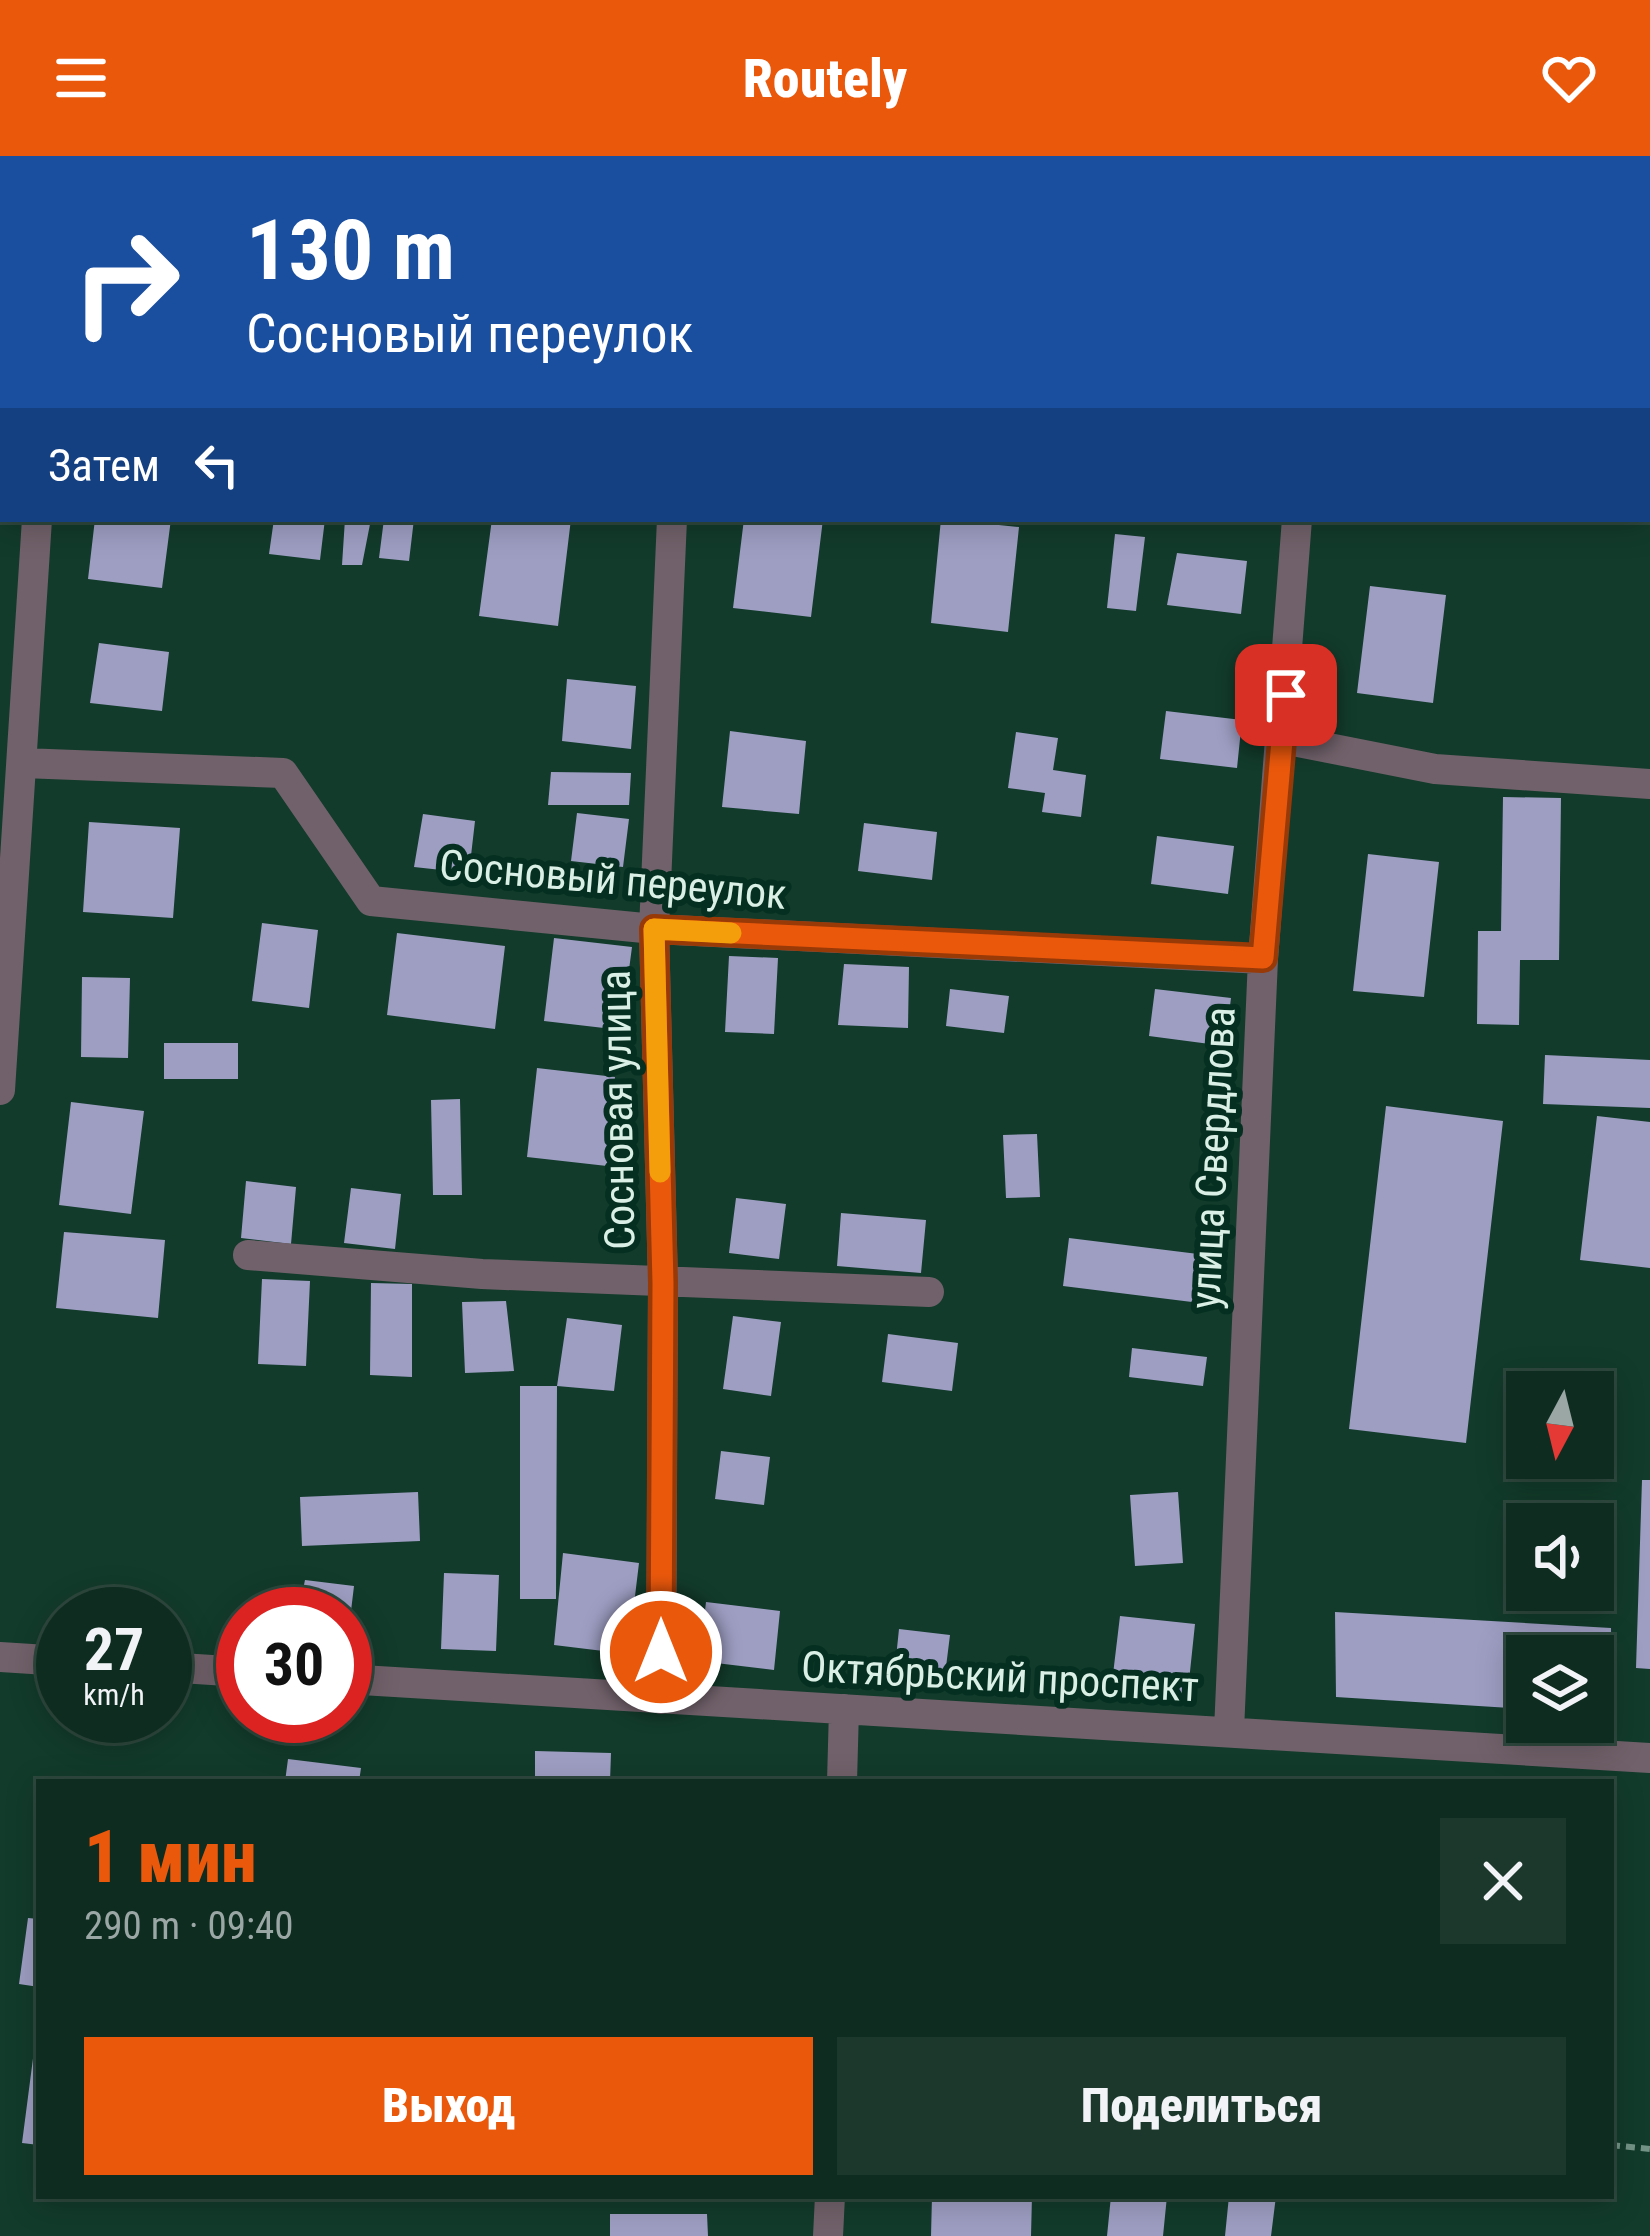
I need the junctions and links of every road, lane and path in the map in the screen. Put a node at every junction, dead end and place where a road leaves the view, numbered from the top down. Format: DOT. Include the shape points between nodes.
graph roads {
  1 [pos="37,522"];
  2 [pos="673,522"];
  3 [pos="1297,522"];
  4 [pos="1283,739"];
  5 [pos="23,763"];
  6 [pos="1650,784"];
  7 [pos="654,929"];
  8 [pos="1263,958"];
  9 [pos="0,1090"];
  10 [pos="248,1255"];
  11 [pos="663,1283"];
  12 [pos="929,1292"];
  13 [pos="0,1657"];
  14 [pos="36,1659"];
  15 [pos="372,1681"];
  16 [pos="661,1699"];
  17 [pos="844,1709"];
  18 [pos="1229,1731"];
  19 [pos="1650,1757"];
  20 [pos="842,1779"];
  21 [pos="1614,2145"];
  22 [pos="1650,2149"];
  23 [pos="830,2199"];
  24 [pos="828,2236"];
  1 -- 5 [label="street"];
  2 -- 7 [label="street, Сосновая улица"];
  3 -- 4 [label="street, улица Свердлова"];
  4 -- 6 [label="street" via="1435,769"];
  4 -- 8 [label="street, улица Свердлова"];
  5 -- 7 [label="street, Сосновый переулок" via="283,773 370,901"];
  5 -- 9 [label="street"];
  7 -- 8 [label="street, Сосновый переулок"];
  7 -- 11 [label="street, Сосновая улица"];
  8 -- 18 [label="street, улица Свердлова"];
  10 -- 11 [label="street"];
  11 -- 12 [label="street"];
  11 -- 16 [label="street, Сосновая улица"];
  13 -- 14 [label="street"];
  15 -- 16 [label="street, Октябрьский проспект"];
  16 -- 17 [label="street, Октябрьский проспект"];
  17 -- 18 [label="street, Октябрьский проспект"];
  17 -- 20 [label="street"];
  18 -- 19 [label="street, Октябрьский проспект"];
  21 -- 22 [label="path"];
  23 -- 24 [label="street"];
}
